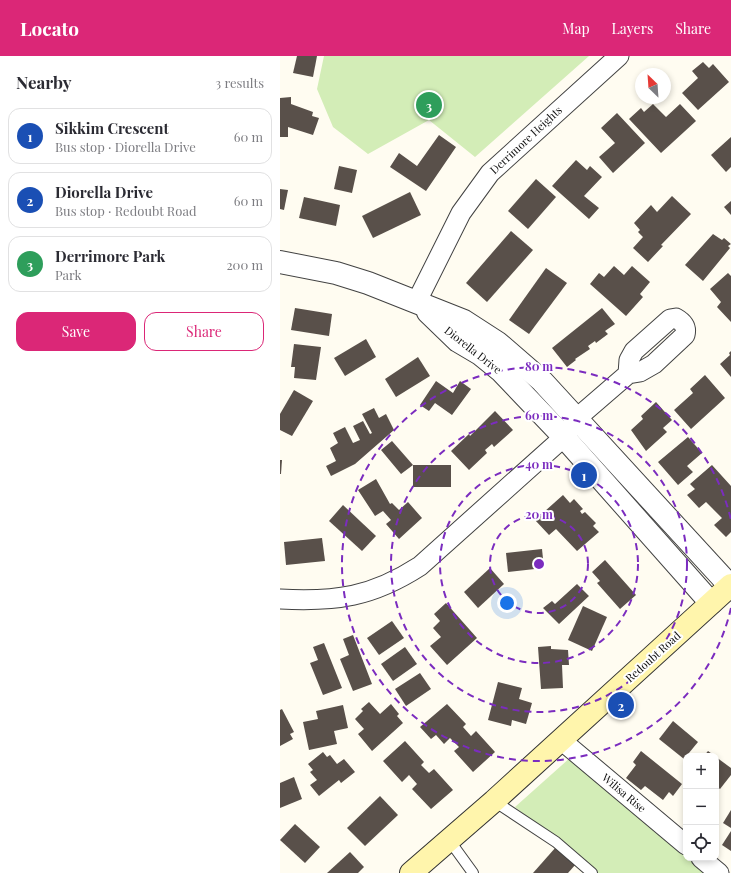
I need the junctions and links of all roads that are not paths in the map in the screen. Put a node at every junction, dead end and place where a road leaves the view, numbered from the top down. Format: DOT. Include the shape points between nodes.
graph roads {
  1 [pos="619,56"];
  2 [pos="280,262"];
  3 [pos="419,304"];
  4 [pos="493,351"];
  5 [pos="628,374"];
  6 [pos="577,418"];
  7 [pos="564,437"];
  8 [pos="655,503"];
  9 [pos="637,519"];
  10 [pos="731,586"];
  11 [pos="280,599"];
  12 [pos="712,603"];
  13 [pos="561,740"];
  14 [pos="490,805"];
  15 [pos="683,842"];
  16 [pos="452,844"];
  17 [pos="705,861"];
  18 [pos="411,873"];
  19 [pos="427,873"];
  20 [pos="473,873"];
  21 [pos="592,873"];
  22 [pos="719,873"];
  1 -- 3 [label="street, Derrimore Heights" via="490,173 461,213"];
  2 -- 3 [label="street, Diorella Drive" via="336,273"];
  3 -- 4 [label="street, Diorella Drive" via="464,321"];
  4 -- 6 [label="street, Diorella Drive" via="542,381"];
  4 -- 7 [label="street, Diorella Drive" via="502,371"];
  5 -- 6 [label="street"];
  6 -- 7 [label="street"];
  6 -- 8 [label="street, Diorella Drive"];
  7 -- 9 [label="street, Diorella Drive"];
  7 -- 11 [label="street" via="435,552 402,578 380,588 338,598"];
  8 -- 9 [label="street"];
  8 -- 10 [label="street, Diorella Drive"];
  9 -- 12 [label="street, Diorella Drive"];
  10 -- 12 [label="main road, Redoubt Road"];
  12 -- 13 [label="main road, Redoubt Road"];
  13 -- 14 [label="main road, Redoubt Road"];
  13 -- 15 [label="street, Wilisa Rise"];
  14 -- 16 [label="main road, Redoubt Road"];
  14 -- 18 [label="main road, Redoubt Road"];
  14 -- 21 [label="lane" via="556,842"];
  16 -- 19 [label="main road, Redoubt Road"];
  16 -- 20 [label="lane"];
  17 -- 22 [label="street"];
}
